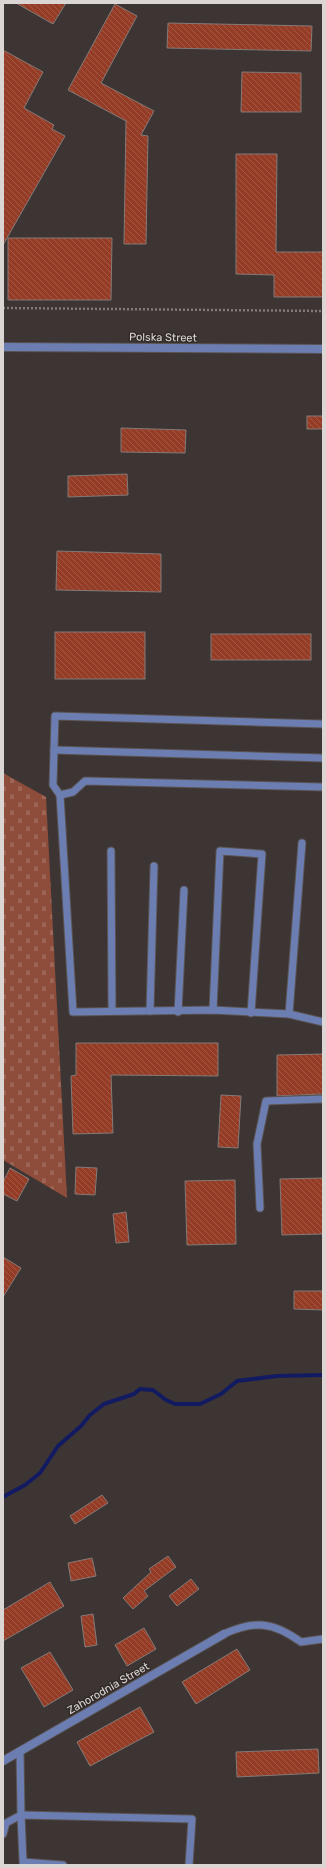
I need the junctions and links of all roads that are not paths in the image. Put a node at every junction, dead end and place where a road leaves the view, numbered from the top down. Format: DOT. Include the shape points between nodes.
graph roads {
  1 [pos="3,347"];
  2 [pos="323,349"];
  3 [pos="323,724"];
  4 [pos="54,750"];
  5 [pos="323,758"];
  6 [pos="323,787"];
  7 [pos="60,795"];
  8 [pos="302,843"];
  9 [pos="111,851"];
  10 [pos="154,866"];
  11 [pos="184,890"];
  12 [pos="212,1010"];
  13 [pos="112,1011"];
  14 [pos="150,1011"];
  15 [pos="178,1012"];
  16 [pos="251,1013"];
  17 [pos="289,1014"];
  18 [pos="323,1022"];
  19 [pos="323,1099"];
  20 [pos="260,1208"];
  21 [pos="224,1634"];
  22 [pos="323,1639"];
  23 [pos="20,1751"];
  24 [pos="3,1761"];
  25 [pos="21,1815"];
  26 [pos="3,1834"];
  27 [pos="63,1865"];
  28 [pos="189,1865"];
  1 -- 2 [label="street, Polska Street"];
  3 -- 4 [label="lane" via="55,716"];
  4 -- 5 [label="lane"];
  4 -- 7 [label="lane" via="53,785"];
  6 -- 7 [label="lane" via="85,781 73,792"];
  7 -- 13 [label="lane" via="73,1012"];
  8 -- 17 [label="lane"];
  9 -- 13 [label="lane"];
  10 -- 14 [label="lane"];
  11 -- 15 [label="lane"];
  12 -- 15 [label="lane"];
  12 -- 16 [label="lane"];
  12 -- 16 [label="lane" via="220,851 262,854"];
  13 -- 14 [label="lane"];
  14 -- 15 [label="lane"];
  16 -- 17 [label="lane"];
  17 -- 18 [label="lane"];
  19 -- 20 [label="lane" via="266,1101 257,1144"];
  21 -- 22 [label="lane" via="241,1626 258,1624 275,1628 301,1642"];
  21 -- 23 [label="street, Zahorodnia Street"];
  23 -- 24 [label="street, Zahorodnia Street"];
  23 -- 25 [label="lane"];
  25 -- 26 [label="lane" via="6,1823"];
  25 -- 27 [label="lane" via="23,1862"];
  25 -- 28 [label="lane" via="192,1819"];
}
